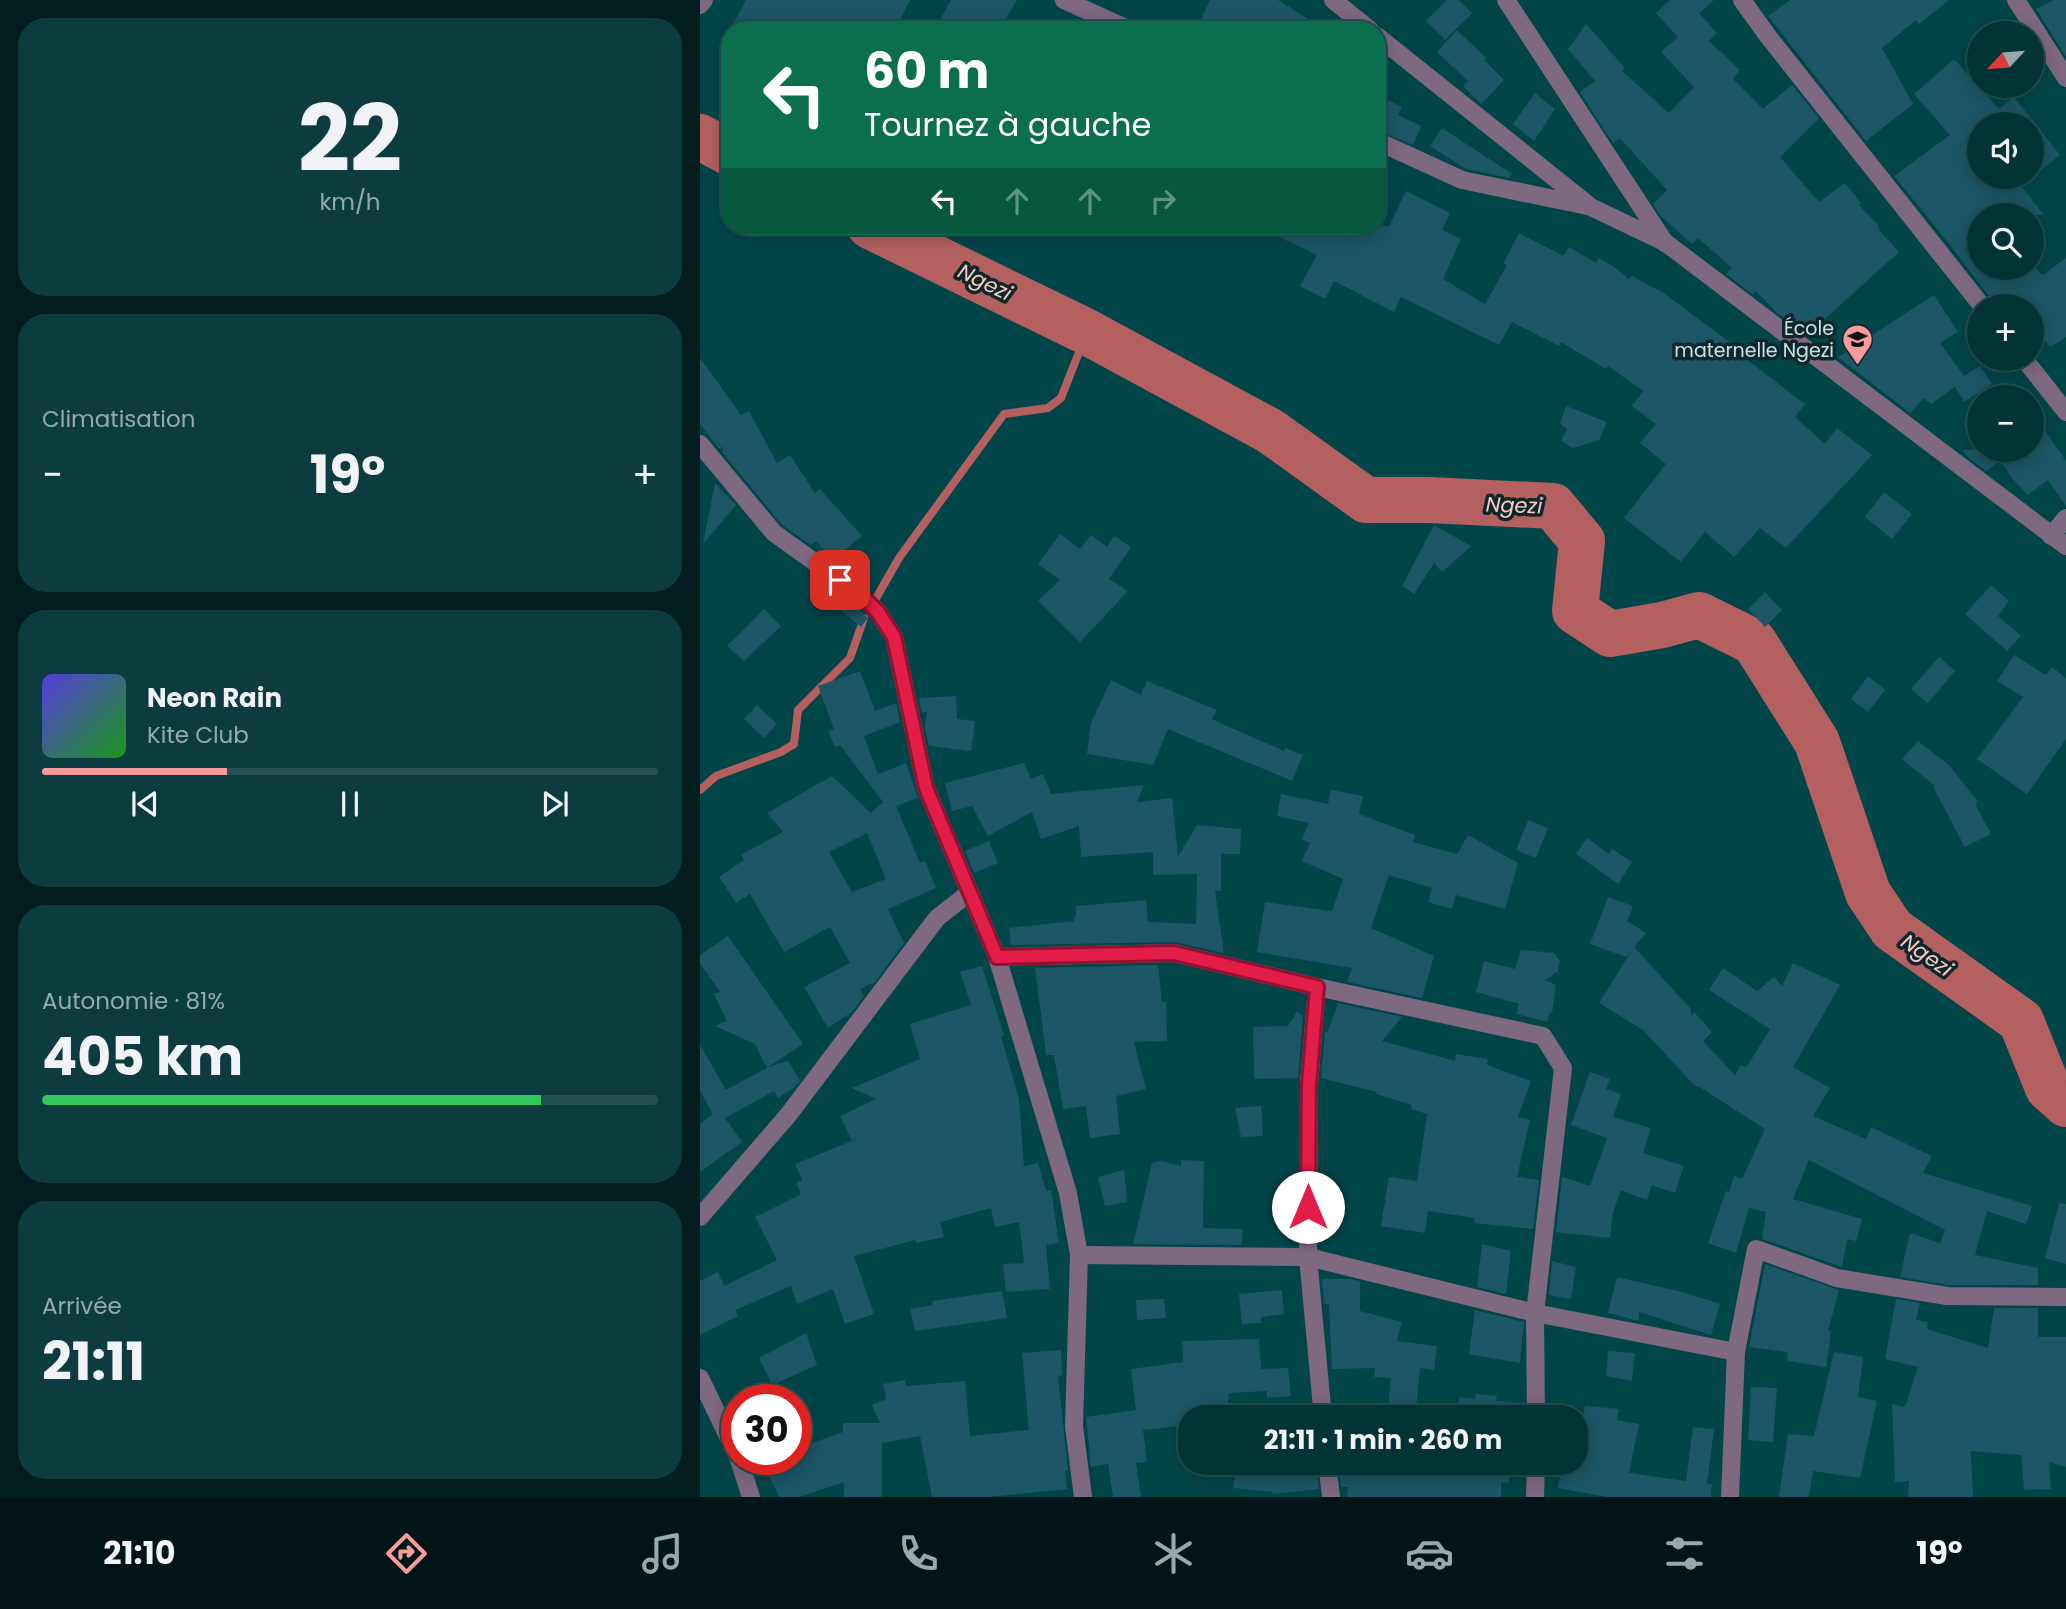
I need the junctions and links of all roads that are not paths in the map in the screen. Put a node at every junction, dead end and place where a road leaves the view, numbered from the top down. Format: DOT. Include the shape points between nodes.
graph roads {
  1 [pos="704,0"];
  2 [pos="1065,0"];
  3 [pos="1333,0"];
  4 [pos="1506,0"];
  5 [pos="1742,0"];
  6 [pos="2016,0"];
  7 [pos="700,5"];
  8 [pos="1101,8"];
  9 [pos="1118,21"];
  10 [pos="1359,21"];
  11 [pos="1386,43"];
  12 [pos="2066,78"];
  13 [pos="1386,145"];
  14 [pos="1591,207"];
  15 [pos="1666,243"];
  16 [pos="1972,294"];
  17 [pos="2034,371"];
  18 [pos="2066,412"];
  19 [pos="700,444"];
  20 [pos="2066,518"];
  21 [pos="2059,542"];
  22 [pos="969,893"];
  23 [pos="997,957"];
  24 [pos="1317,987"];
  25 [pos="700,1217"];
  26 [pos="1079,1255"];
  27 [pos="1308,1257"];
  28 [pos="2066,1297"];
  29 [pos="1535,1313"];
  30 [pos="1736,1352"];
  31 [pos="700,1378"];
  32 [pos="1322,1405"];
  33 [pos="1536,1405"];
  34 [pos="721,1422"];
  35 [pos="744,1475"];
  36 [pos="1329,1475"];
  37 [pos="1536,1475"];
  38 [pos="751,1497"];
  39 [pos="1083,1497"];
  40 [pos="1331,1497"];
  41 [pos="1535,1497"];
  42 [pos="1730,1497"];
  1 -- 7 [label="street"];
  2 -- 8 [label="street"];
  3 -- 10 [label="street"];
  4 -- 15 [label="street"];
  5 -- 16 [label="street"];
  6 -- 12 [label="street"];
  8 -- 9 [label="street"];
  11 -- 14 [label="street"];
  13 -- 14 [label="street" via="1462,180"];
  14 -- 15 [label="street"];
  15 -- 21 [label="street"];
  17 -- 18 [label="street"];
  19 -- 22 [label="street" via="774,533 862,596 894,637 926,788"];
  20 -- 21 [label="street"];
  22 -- 23 [label="street"];
  22 -- 25 [label="street" via="937,918 789,1114"];
  23 -- 24 [label="street" via="1174,953"];
  23 -- 26 [label="street" via="1068,1193"];
  24 -- 27 [label="street" via="1309,1084"];
  24 -- 29 [label="street" via="1543,1036 1563,1068"];
  26 -- 27 [label="street"];
  26 -- 39 [label="street" via="1074,1426"];
  27 -- 29 [label="street"];
  27 -- 32 [label="street"];
  28 -- 30 [label="street" via="1947,1296 1837,1278 1756,1249"];
  29 -- 30 [label="street"];
  29 -- 33 [label="street"];
  30 -- 42 [label="street"];
  31 -- 34 [label="street"];
  35 -- 38 [label="street"];
  36 -- 40 [label="street"];
  37 -- 41 [label="street"];
}
